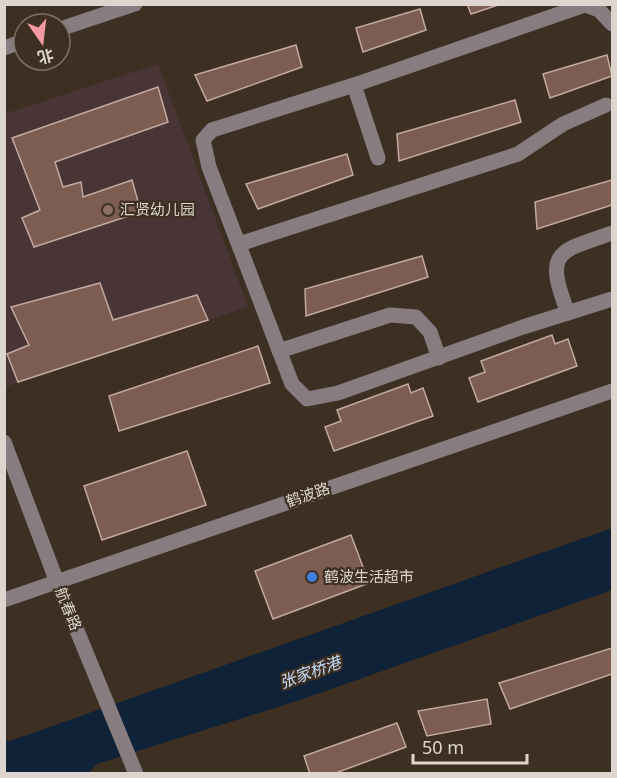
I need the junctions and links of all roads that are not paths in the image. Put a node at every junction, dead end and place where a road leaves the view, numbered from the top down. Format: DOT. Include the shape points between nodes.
graph roads {
  1 [pos="135,4"];
  2 [pos="612,24"];
  3 [pos="72,25"];
  4 [pos="354,85"];
  5 [pos="610,106"];
  6 [pos="378,158"];
  7 [pos="612,233"];
  8 [pos="239,244"];
  9 [pos="612,299"];
  10 [pos="568,313"];
  11 [pos="279,351"];
  12 [pos="439,358"];
  13 [pos="612,391"];
  14 [pos="4,442"];
  15 [pos="57,582"];
  16 [pos="4,600"];
  17 [pos="136,774"];
  1 -- 3 [label="street"];
  2 -- 4 [label="street" via="600,10 585,5"];
  4 -- 6 [label="street"];
  4 -- 8 [label="street" via="212,130 203,140 209,167"];
  5 -- 8 [label="street" via="563,124 518,154"];
  7 -- 10 [label="street" via="567,248 561,256 555,272"];
  8 -- 11 [label="street"];
  9 -- 10 [label="street"];
  10 -- 12 [label="street"];
  11 -- 12 [label="street" via="390,315 416,316 430,332"];
  11 -- 12 [label="street" via="292,384 307,399 338,393"];
  13 -- 15 [label="street, 鹤波路"];
  14 -- 15 [label="street, 航春路"];
  15 -- 16 [label="street, 鹤波路"];
  15 -- 17 [label="street, 航春路"];
}
